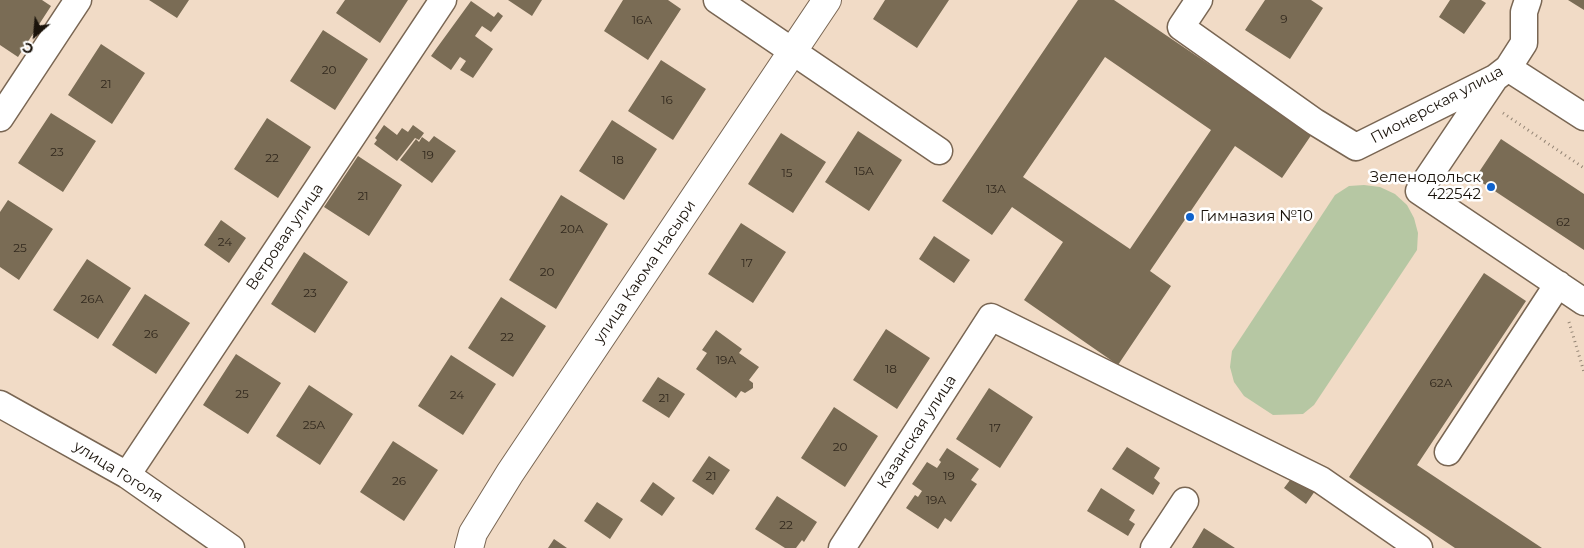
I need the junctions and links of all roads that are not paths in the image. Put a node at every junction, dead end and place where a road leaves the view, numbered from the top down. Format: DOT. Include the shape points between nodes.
graph roads {
  1 [pos="78,0"];
  2 [pos="443,0"];
  3 [pos="717,0"];
  4 [pos="827,0"];
  5 [pos="1199,0"];
  6 [pos="1528,0"];
  7 [pos="793,52"];
  8 [pos="1495,81"];
  9 [pos="1584,117"];
  10 [pos="0,118"];
  11 [pos="939,151"];
  12 [pos="1558,284"];
  13 [pos="1584,302"];
  14 [pos="0,404"];
  15 [pos="1448,452"];
  16 [pos="127,475"];
  17 [pos="1185,500"];
  18 [pos="231,548"];
  19 [pos="468,548"];
  20 [pos="842,548"];
  21 [pos="1154,548"];
  22 [pos="1419,548"];
  1 -- 10 [label="street"];
  2 -- 16 [label="street, Ветровая улица"];
  3 -- 7 [label="street"];
  4 -- 7 [label="main road, улица Каюма Насыри"];
  5 -- 8 [label="street, Пионерская улица" via="1181,27 1315,122 1356,147"];
  6 -- 8 [label="street, Пионерская улица" via="1524,12 1524,43"];
  7 -- 11 [label="street"];
  7 -- 19 [label="main road, улица Каюма Насыри" via="510,473 473,533"];
  8 -- 9 [label="street"];
  8 -- 12 [label="street" via="1420,191"];
  12 -- 13 [label="street"];
  12 -- 15 [label="street"];
  14 -- 16 [label="street, улица Гоголя"];
  16 -- 18 [label="street, улица Гоголя"];
  17 -- 21 [label="street"];
  20 -- 22 [label="street, Казанская улица" via="992,317 1320,480"];
}
